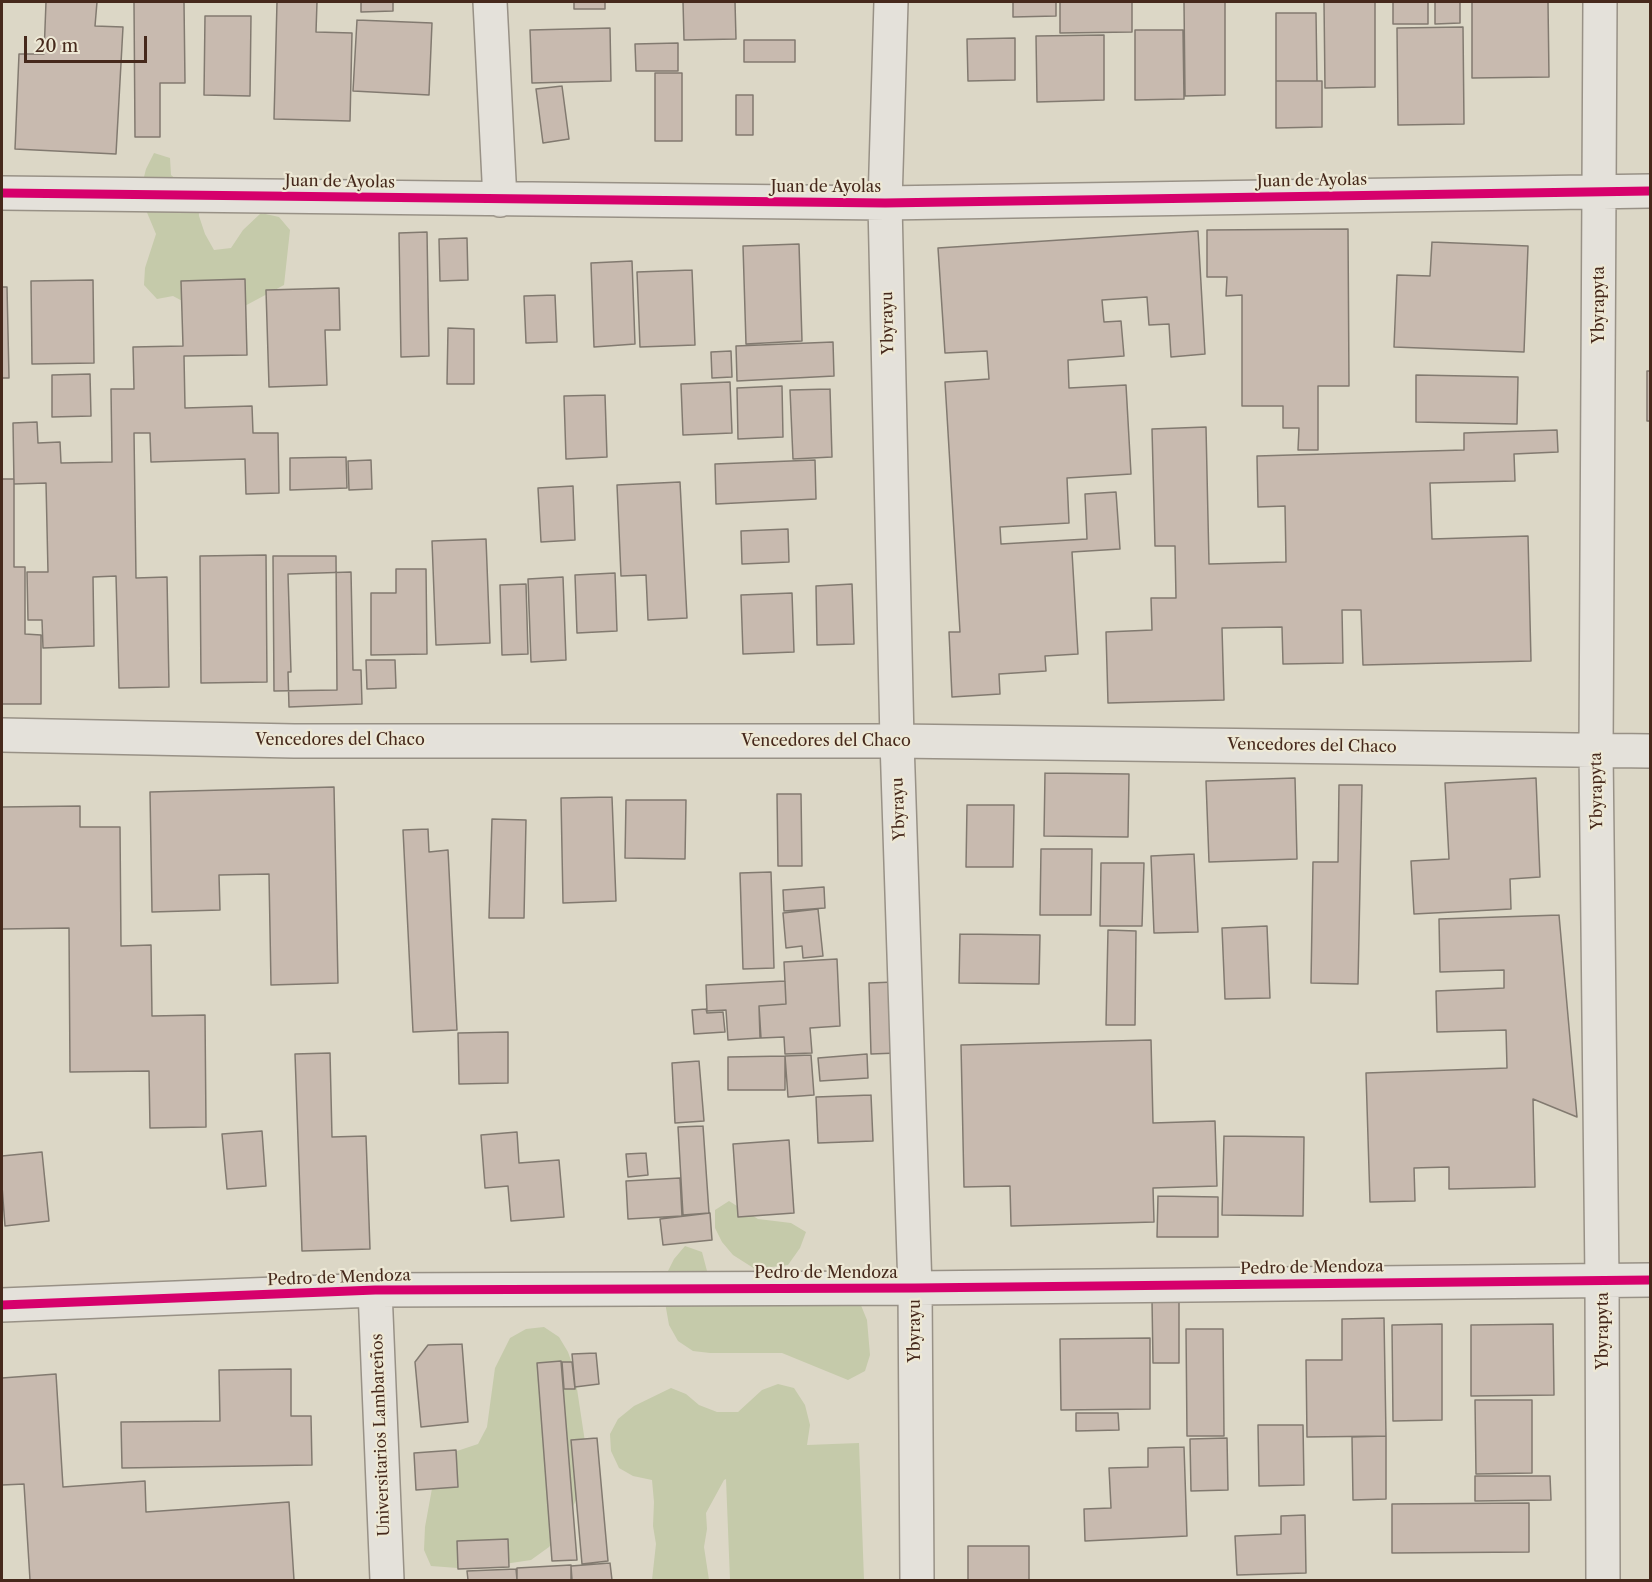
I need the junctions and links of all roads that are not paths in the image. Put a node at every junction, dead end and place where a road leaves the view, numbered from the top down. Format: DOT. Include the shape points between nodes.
graph roads {
  1 [pos="490,2"];
  2 [pos="891,2"];
  3 [pos="1600,2"];
  4 [pos="1600,191"];
  5 [pos="1650,191"];
  6 [pos="2,193"];
  7 [pos="500,200"];
  8 [pos="885,203"];
  9 [pos="2,735"];
  10 [pos="897,741"];
  11 [pos="1596,750"];
  12 [pos="1650,751"];
  13 [pos="1602,1280"];
  14 [pos="1650,1280"];
  15 [pos="915,1288"];
  16 [pos="375,1290"];
  17 [pos="2,1305"];
  18 [pos="387,1581"];
  19 [pos="917,1581"];
  20 [pos="1603,1581"];
  1 -- 7 [label="street"];
  2 -- 8 [label="street, Ybyrayu"];
  3 -- 4 [label="street, Ybyrapyta"];
  4 -- 5 [label="street, Juan de Ayolas"];
  4 -- 8 [label="street, Juan de Ayolas"];
  4 -- 11 [label="street, Ybyrapyta"];
  6 -- 7 [label="street, Juan de Ayolas"];
  7 -- 8 [label="street, Juan de Ayolas"];
  8 -- 10 [label="street, Ybyrayu"];
  9 -- 10 [label="street, Vencedores del Chaco" via="294,741"];
  10 -- 11 [label="street, Vencedores del Chaco"];
  10 -- 15 [label="street, Ybyrayu"];
  11 -- 12 [label="street, Vencedores del Chaco"];
  11 -- 13 [label="street, Ybyrapyta"];
  13 -- 14 [label="street, Pedro de Mendoza"];
  13 -- 15 [label="street, Pedro de Mendoza"];
  13 -- 20 [label="street, Ybyrapyta"];
  15 -- 16 [label="street, Pedro de Mendoza"];
  15 -- 19 [label="street, Ybyrayu"];
  16 -- 17 [label="street, Pedro de Mendoza"];
  16 -- 18 [label="street, Universitarios Lambareños"];
}
